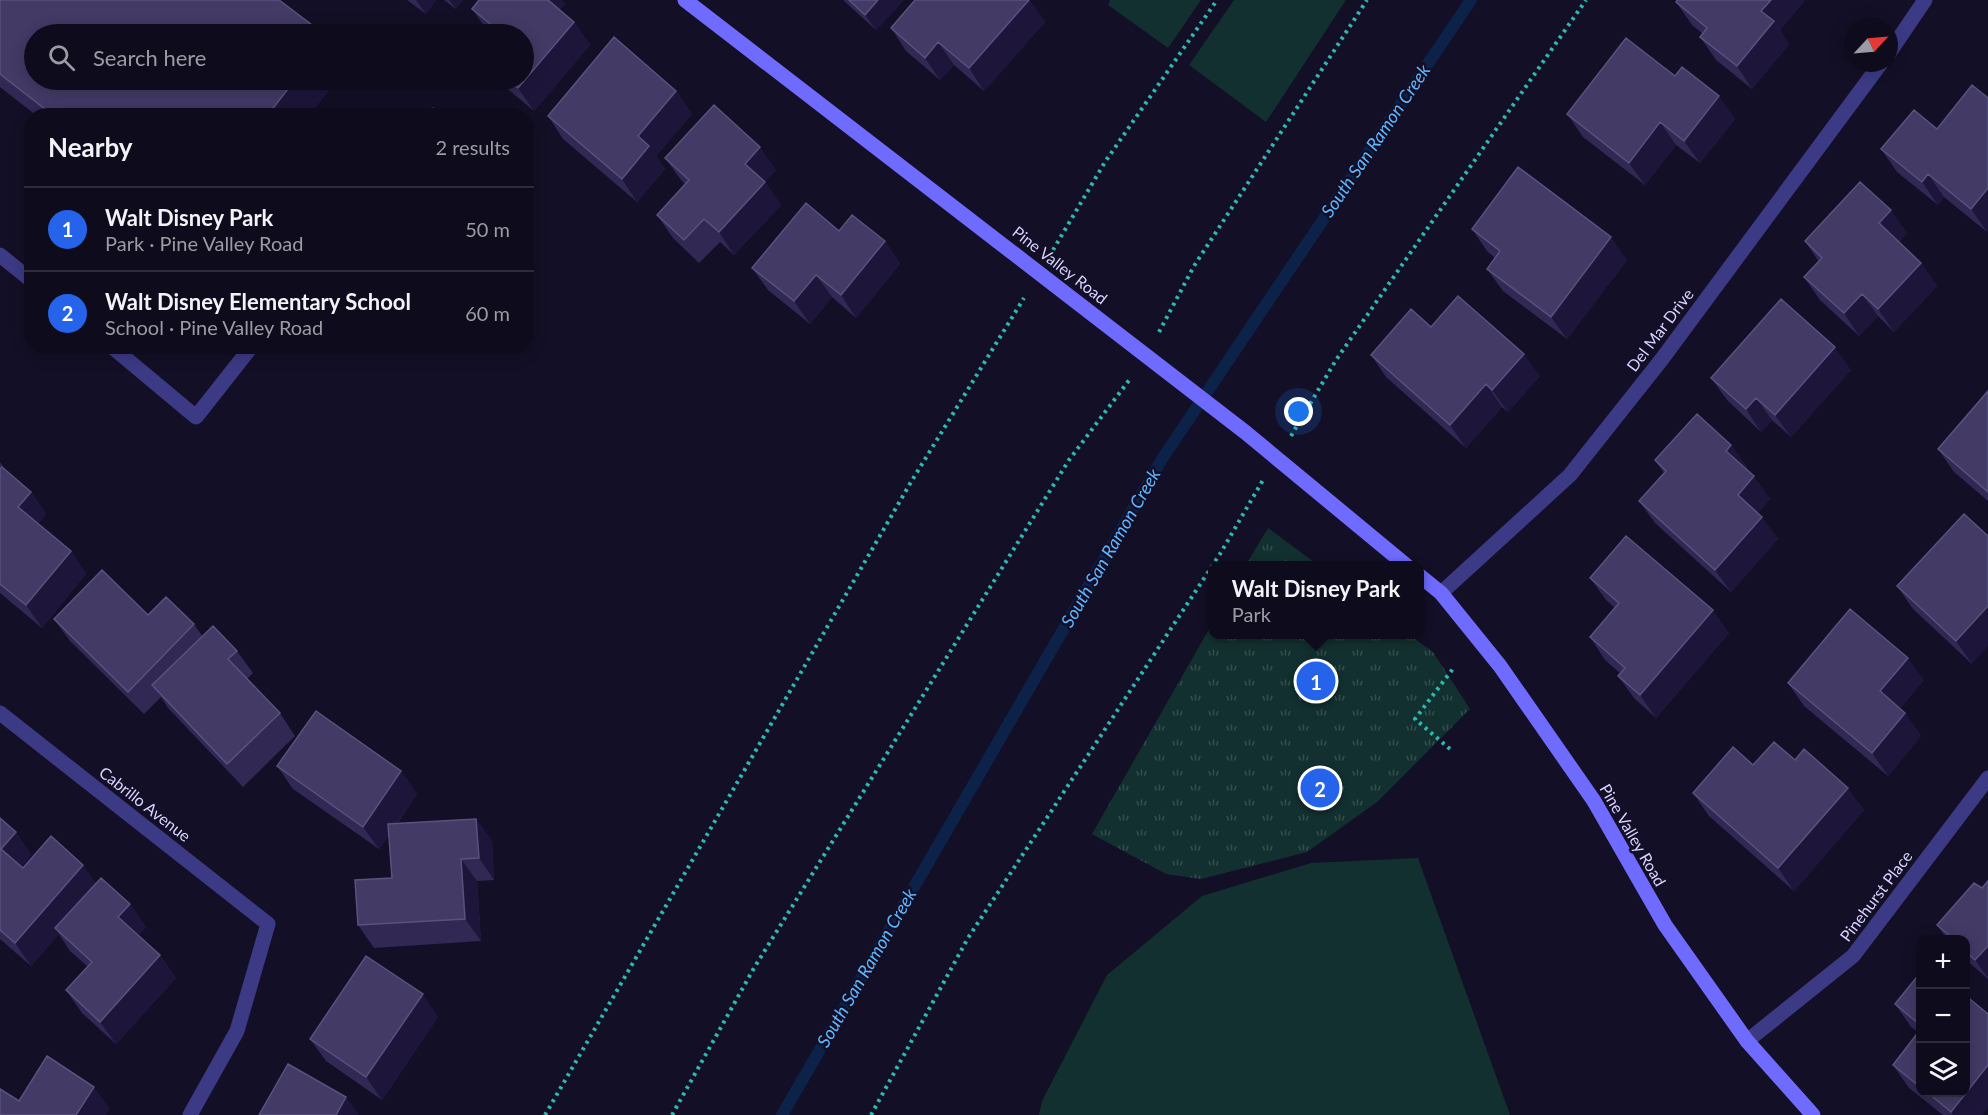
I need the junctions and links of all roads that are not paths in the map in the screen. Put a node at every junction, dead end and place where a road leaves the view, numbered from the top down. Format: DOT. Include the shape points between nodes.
graph roads {
  1 [pos="686,0"];
  2 [pos="1925,0"];
  3 [pos="1898,40"];
  4 [pos="1874,72"];
  5 [pos="0,255"];
  6 [pos="24,274"];
  7 [pos="121,354"];
  8 [pos="246,354"];
  9 [pos="1401,561"];
  10 [pos="1424,580"];
  11 [pos="1441,593"];
  12 [pos="0,713"];
  13 [pos="1988,778"];
  14 [pos="1747,1041"];
  15 [pos="190,1115"];
  16 [pos="1813,1115"];
  1 -- 9 [label="street, Pine Valley Road" via="1245,432"];
  2 -- 3 [label="street"];
  4 -- 11 [label="street, Del Mar Drive" via="1662,359 1570,475"];
  5 -- 6 [label="street"];
  7 -- 8 [label="street" via="196,417"];
  10 -- 11 [label="street, Pine Valley Road"];
  11 -- 14 [label="street, Pine Valley Road" via="1500,666 1587,791 1665,925"];
  12 -- 15 [label="street, Cabrillo Avenue" via="268,924 237,1031"];
  13 -- 14 [label="street, Pinehurst Place" via="1853,956"];
  14 -- 16 [label="street, Pine Valley Road"];
}
